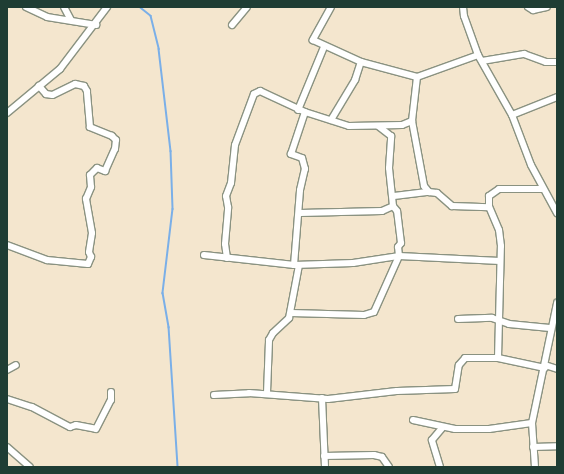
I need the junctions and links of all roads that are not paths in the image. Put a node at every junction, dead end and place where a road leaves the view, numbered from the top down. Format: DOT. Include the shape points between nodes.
graph roads {
  1 [pos="26,7"];
  2 [pos="64,7"];
  3 [pos="107,7"];
  4 [pos="246,7"];
  5 [pos="331,7"];
  6 [pos="463,7"];
  7 [pos="528,7"];
  8 [pos="547,7"];
  9 [pos="71,20"];
  10 [pos="96,25"];
  11 [pos="232,25"];
  12 [pos="324,47"];
  13 [pos="478,55"];
  14 [pos="482,61"];
  15 [pos="361,62"];
  16 [pos="557,62"];
  17 [pos="417,77"];
  18 [pos="39,86"];
  19 [pos="557,97"];
  20 [pos="298,110"];
  21 [pos="305,112"];
  22 [pos="7,113"];
  23 [pos="512,115"];
  24 [pos="331,120"];
  25 [pos="412,121"];
  26 [pos="378,126"];
  27 [pos="543,189"];
  28 [pos="429,192"];
  29 [pos="394,196"];
  30 [pos="392,206"];
  31 [pos="489,207"];
  32 [pos="300,213"];
  33 [pos="557,213"];
  34 [pos="7,245"];
  35 [pos="204,255"];
  36 [pos="399,256"];
  37 [pos="227,258"];
  38 [pos="500,261"];
  39 [pos="296,265"];
  40 [pos="557,303"];
  41 [pos="291,313"];
  42 [pos="458,319"];
  43 [pos="500,322"];
  44 [pos="550,328"];
  45 [pos="498,358"];
  46 [pos="16,365"];
  47 [pos="545,366"];
  48 [pos="557,369"];
  49 [pos="7,370"];
  50 [pos="111,392"];
  51 [pos="267,393"];
  52 [pos="214,395"];
  53 [pos="322,398"];
  54 [pos="7,400"];
  55 [pos="413,420"];
  56 [pos="532,423"];
  57 [pos="442,428"];
  58 [pos="557,446"];
  59 [pos="7,447"];
  60 [pos="533,447"];
  61 [pos="324,456"];
  62 [pos="30,467"];
  63 [pos="325,467"];
  64 [pos="389,467"];
  65 [pos="440,467"];
  66 [pos="535,467"];
  1 -- 9 [label="street" via="47,17"];
  2 -- 9 [label="street"];
  3 -- 10 [label="street"];
  4 -- 11 [label="street"];
  5 -- 12 [label="street" via="313,40"];
  6 -- 13 [label="street"];
  7 -- 8 [label="street" via="533,10"];
  9 -- 10 [label="street"];
  10 -- 18 [label="street" via="60,69"];
  12 -- 15 [label="street"];
  12 -- 20 [label="street"];
  13 -- 14 [label="street"];
  13 -- 17 [label="street"];
  14 -- 16 [label="street" via="524,54 546,62"];
  14 -- 23 [label="street"];
  15 -- 17 [label="street"];
  15 -- 24 [label="street" via="355,80"];
  17 -- 25 [label="street"];
  18 -- 22 [label="street"];
  18 -- 34 [label="street" via="46,94 52,95 75,84 84,86 87,91 90,127 112,136 116,140 115,149 105,171 97,168 90,175 91,187 86,199 92,233 89,252 91,257 88,264 47,260"];
  19 -- 23 [label="street"];
  20 -- 21 [label="street"];
  20 -- 37 [label="street" via="260,91 254,94 235,146 231,183 226,196"];
  21 -- 24 [label="street"];
  21 -- 32 [label="street" via="291,154 302,158 305,169 300,190"];
  23 -- 27 [label="street"];
  24 -- 26 [label="street" via="349,126"];
  25 -- 26 [label="street" via="402,126"];
  25 -- 28 [label="street" via="424,186"];
  26 -- 29 [label="street" via="391,136 389,168"];
  27 -- 31 [label="street" via="498,189 489,196"];
  27 -- 33 [label="street"];
  28 -- 29 [label="street"];
  28 -- 31 [label="street" via="437,193 452,206"];
  29 -- 30 [label="street"];
  30 -- 32 [label="street" via="382,211"];
  30 -- 36 [label="street" via="397,211 401,242 398,247"];
  31 -- 38 [label="street" via="499,230"];
  32 -- 39 [label="street"];
  35 -- 37 [label="street"];
  36 -- 38 [label="street"];
  36 -- 39 [label="street" via="353,263"];
  36 -- 41 [label="street" via="372,314"];
  37 -- 39 [label="street"];
  38 -- 43 [label="street"];
  39 -- 41 [label="street"];
  40 -- 44 [label="street"];
  41 -- 51 [label="street" via="269,340"];
  42 -- 43 [label="street" via="492,318"];
  43 -- 44 [label="street"];
  43 -- 45 [label="street"];
  44 -- 47 [label="street"];
  45 -- 47 [label="street"];
  45 -- 53 [label="street" via="462,360 455,389 397,390 368,396"];
  46 -- 49 [label="street"];
  47 -- 48 [label="street"];
  47 -- 56 [label="street"];
  50 -- 54 [label="street" via="111,400 96,429 76,425 70,427 32,407"];
  51 -- 52 [label="street"];
  51 -- 53 [label="street" via="276,396"];
  53 -- 61 [label="street"];
  55 -- 57 [label="street"];
  56 -- 57 [label="street" via="489,429"];
  56 -- 60 [label="street"];
  57 -- 65 [label="street" via="432,440"];
  58 -- 60 [label="street"];
  59 -- 62 [label="street"];
  60 -- 66 [label="street"];
  61 -- 63 [label="street"];
  61 -- 64 [label="street" via="374,455 382,457"];
}
